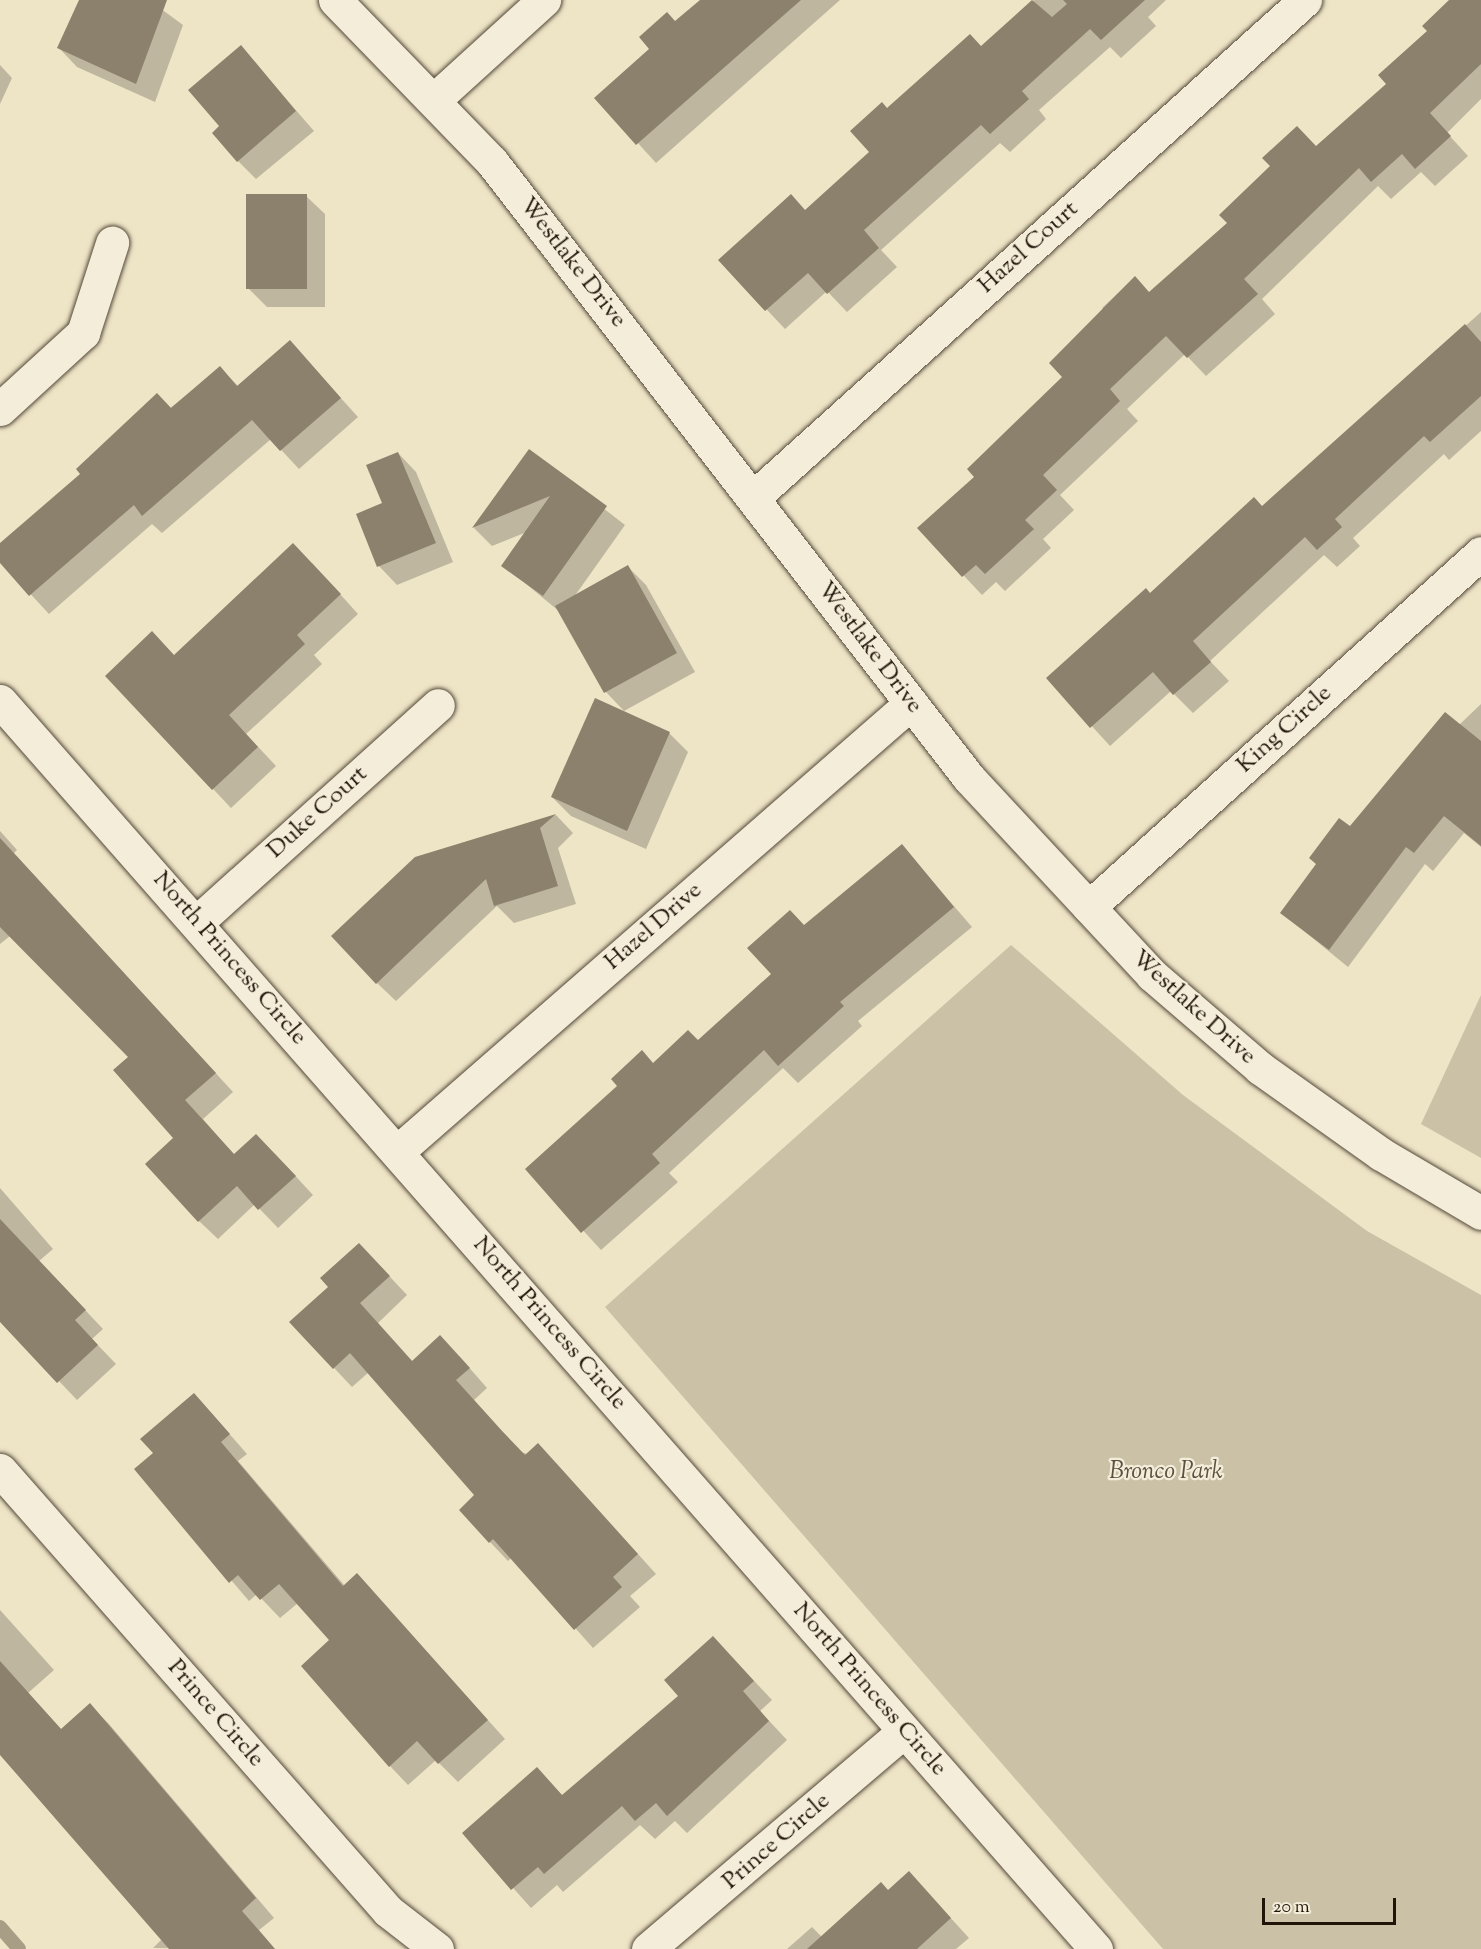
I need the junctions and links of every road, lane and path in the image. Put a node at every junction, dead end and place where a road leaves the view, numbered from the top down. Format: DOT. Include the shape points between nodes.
graph roads {
  1 [pos="336,0"];
  2 [pos="544,0"];
  3 [pos="1305,0"];
  4 [pos="434,100"];
  5 [pos="112,243"];
  6 [pos="0,409"];
  7 [pos="754,496"];
  8 [pos="1481,553"];
  9 [pos="0,701"];
  10 [pos="911,703"];
  11 [pos="438,705"];
  12 [pos="1089,907"];
  13 [pos="197,922"];
  14 [pos="398,1151"];
  15 [pos="1481,1214"];
  16 [pos="0,1470"];
  17 [pos="904,1731"];
  18 [pos="437,1949"];
  19 [pos="648,1949"];
  20 [pos="1096,1949"];
  1 -- 4 [label="street, Westlake Drive"];
  2 -- 4 [label="street"];
  3 -- 7 [label="street, Hazel Court"];
  4 -- 7 [label="street, Westlake Drive" via="492,162"];
  5 -- 6 [label="street" via="83,333"];
  7 -- 10 [label="street, Westlake Drive"];
  8 -- 12 [label="street, King Circle"];
  9 -- 13 [label="street, North Princess Circle"];
  10 -- 12 [label="street, Westlake Drive" via="969,778"];
  10 -- 14 [label="street, Hazel Drive"];
  11 -- 13 [label="street, Duke Court"];
  12 -- 15 [label="street, Westlake Drive" via="1152,975 1260,1068 1381,1154"];
  13 -- 14 [label="street, North Princess Circle"];
  14 -- 17 [label="street, North Princess Circle"];
  16 -- 18 [label="street, Prince Circle" via="388,1911"];
  17 -- 19 [label="street, Prince Circle"];
  17 -- 20 [label="street, North Princess Circle"];
}
